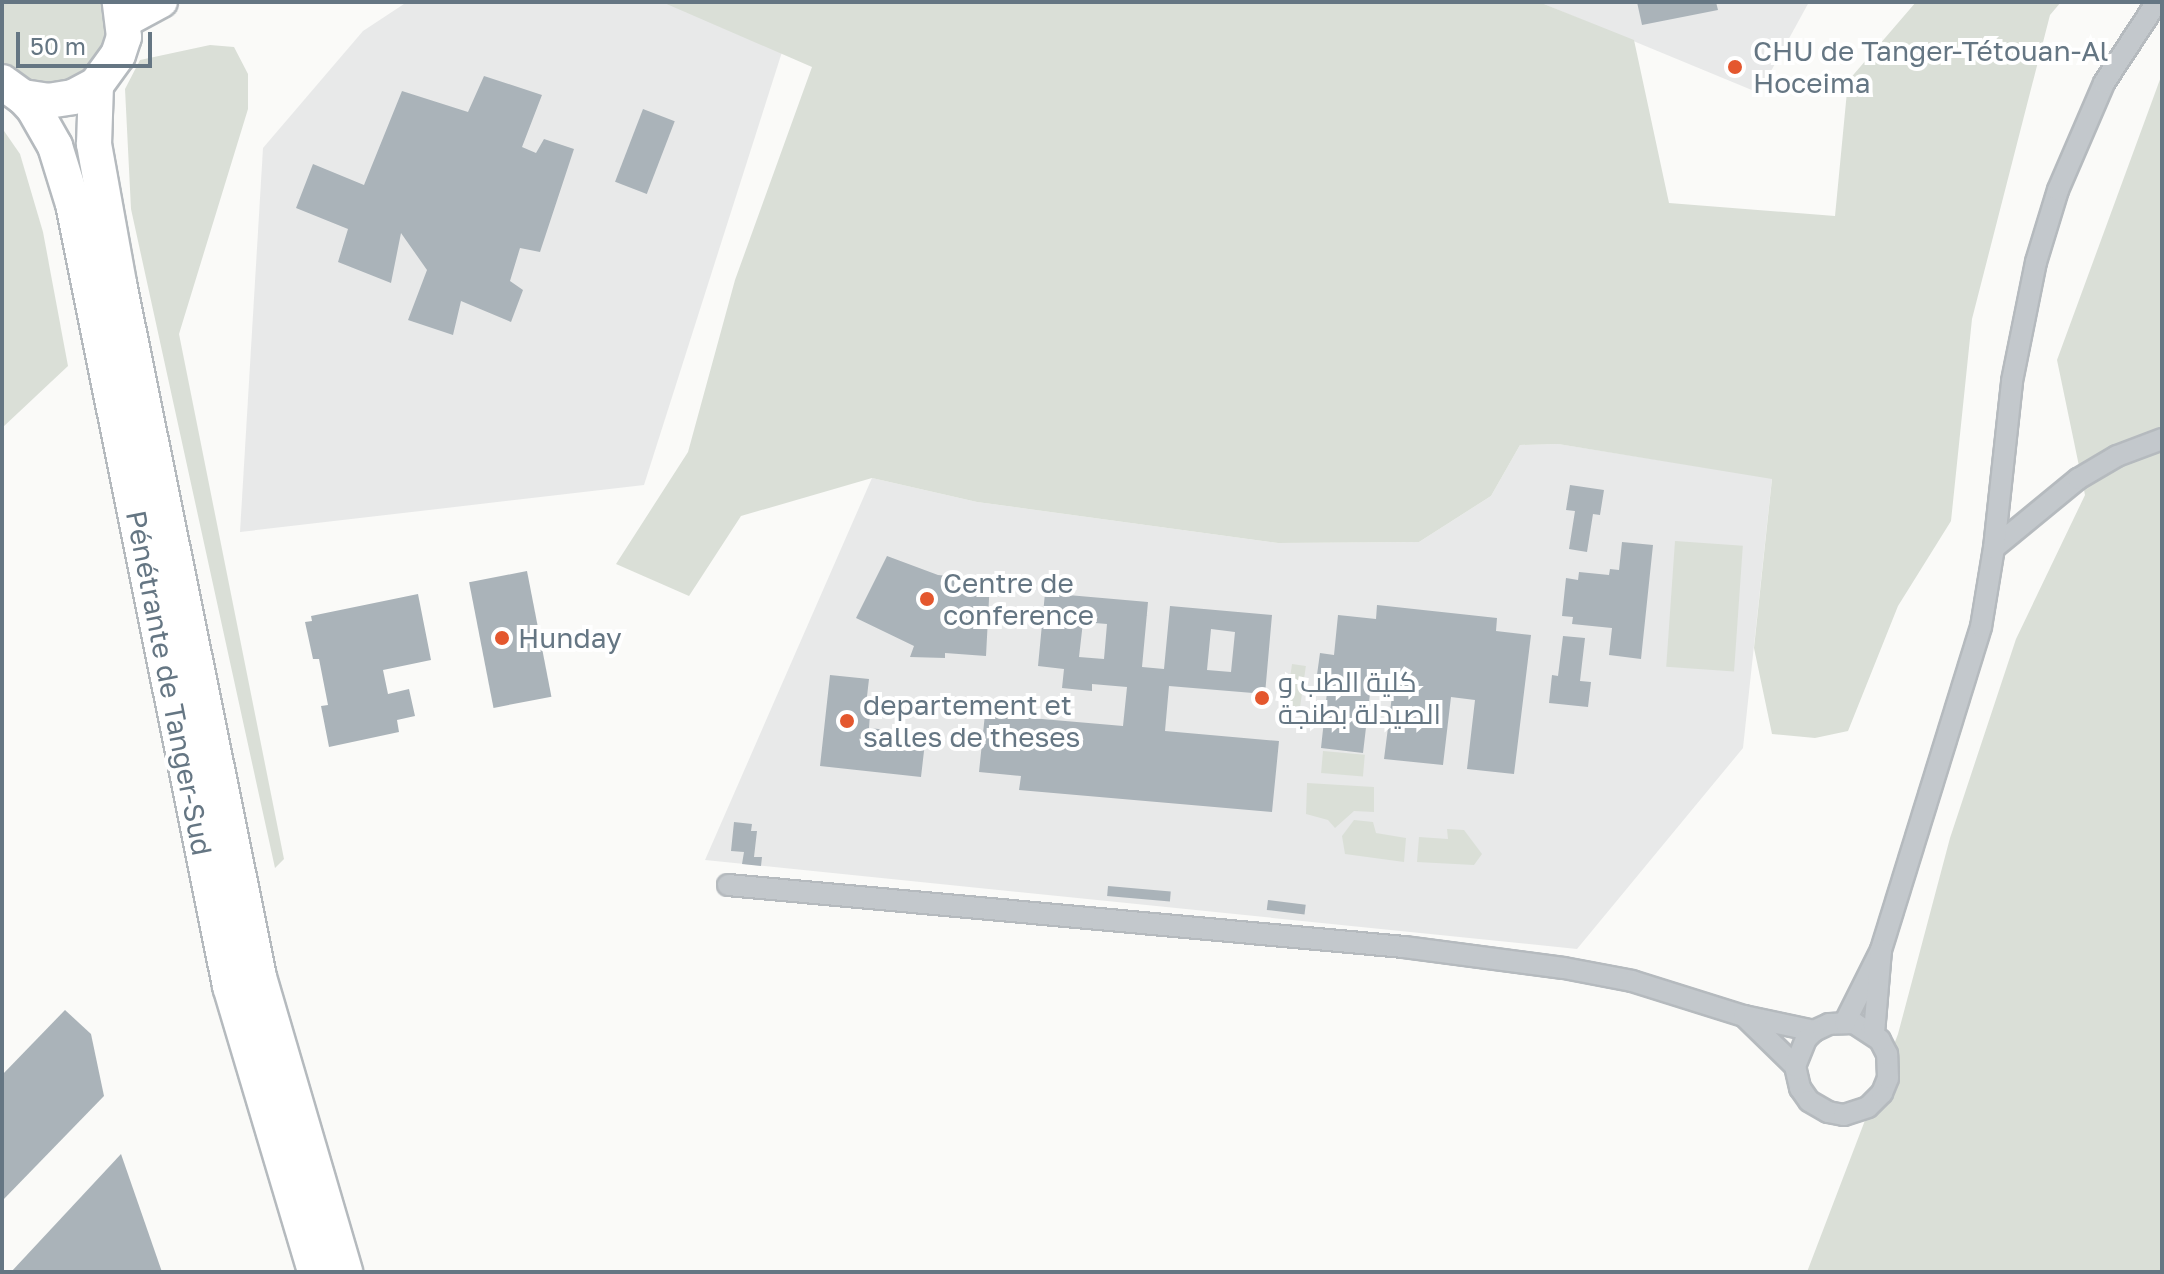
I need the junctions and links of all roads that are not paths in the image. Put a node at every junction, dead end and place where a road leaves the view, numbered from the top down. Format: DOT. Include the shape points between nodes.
graph roads {
  1 [pos="162,2"];
  2 [pos="2157,2"];
  3 [pos="123,12"];
  4 [pos="96,85"];
  5 [pos="12,89"];
  6 [pos="2162,439"];
  7 [pos="1994,548"];
  8 [pos="728,885"];
  9 [pos="1881,950"];
  10 [pos="1744,1016"];
  11 [pos="1845,1022"];
  12 [pos="1814,1031"];
  13 [pos="1874,1034"];
  14 [pos="1795,1066"];
  15 [pos="315,1272"];
  16 [pos="345,1272"];
  1 -- 3 [label="main road"];
  2 -- 7 [label="street" via="2104,83 2058,190 2036,262 2012,381"];
  3 -- 4 [label="highway" via="118,55"];
  4 -- 5 [label="highway" via="73,97 48,101"];
  4 -- 16 [label="highway, Pénétrante de Tanger-Sud" via="94,144 116,269 259,977"];
  5 -- 15 [label="highway, Pénétrante de Tanger-Sud" via="34,109 55,146 73,204 230,986"];
  6 -- 7 [label="street" via="2078,479"];
  7 -- 9 [label="street" via="1981,627"];
  8 -- 10 [label="street" via="1506,960 1632,981"];
  9 -- 11 [label="street"];
  9 -- 13 [label="street"];
  10 -- 12 [label="street"];
  10 -- 14 [label="street"];
  11 -- 12 [label="street"];
  11 -- 13 [label="street"];
  12 -- 14 [label="street"];
  13 -- 14 [label="street" via="1887,1054 1888,1078 1882,1093 1853,1114 1828,1112 1809,1101"];
}
